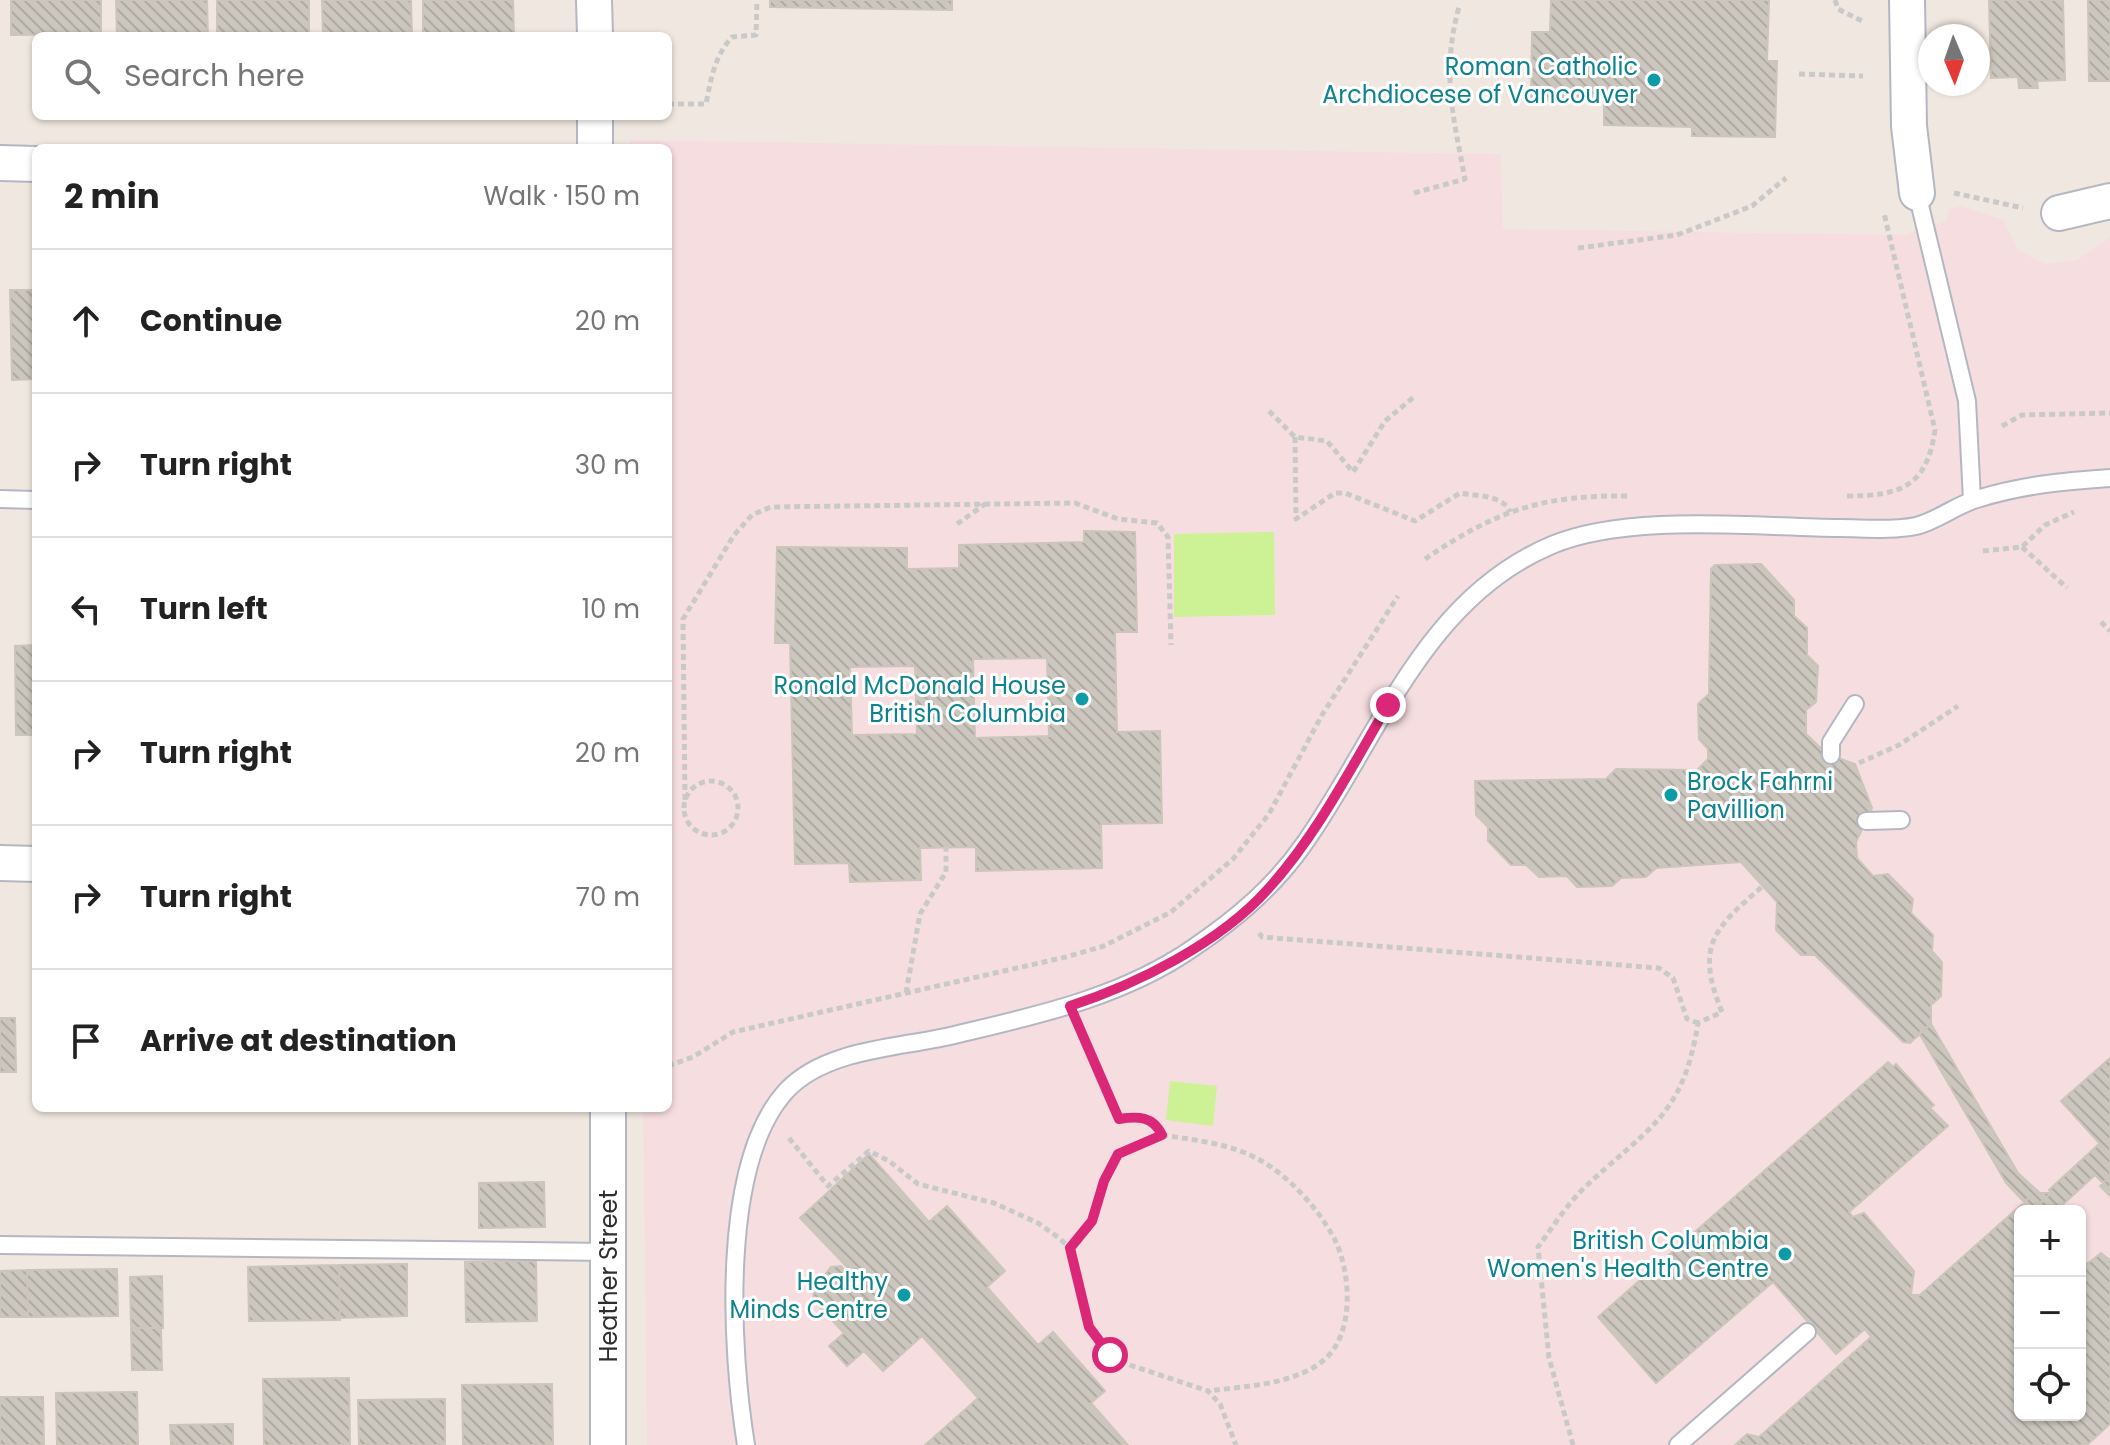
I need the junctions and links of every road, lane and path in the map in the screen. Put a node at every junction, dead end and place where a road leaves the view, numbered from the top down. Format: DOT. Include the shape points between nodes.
graph roads {
  1 [pos="594,0"];
  2 [pos="757,0"];
  3 [pos="1835,0"];
  4 [pos="1907,0"];
  5 [pos="1459,7"];
  6 [pos="1862,21"];
  7 [pos="595,32"];
  8 [pos="1799,74"];
  9 [pos="1863,76"];
  10 [pos="672,104"];
  11 [pos="595,120"];
  12 [pos="595,144"];
  13 [pos="0,163"];
  14 [pos="32,164"];
  15 [pos="1786,178"];
  16 [pos="1414,193"];
  17 [pos="1917,193"];
  18 [pos="2110,201"];
  19 [pos="1882,206"];
  20 [pos="2059,213"];
  21 [pos="1578,248"];
  22 [pos="1415,396"];
  23 [pos="1269,411"];
  24 [pos="2110,413"];
  25 [pos="2002,426"];
  26 [pos="1295,437"];
  27 [pos="2110,478"];
  28 [pos="1909,486"];
  29 [pos="0,499"];
  30 [pos="32,500"];
  31 [pos="1972,500"];
  32 [pos="986,503"];
  33 [pos="2075,511"];
  34 [pos="1510,512"];
  35 [pos="957,524"];
  36 [pos="2022,547"];
  37 [pos="1983,551"];
  38 [pos="2067,588"];
  39 [pos="1398,596"];
  40 [pos="2101,622"];
  41 [pos="2110,631"];
  42 [pos="1171,645"];
  43 [pos="1855,704"];
  44 [pos="1958,706"];
  45 [pos="1831,755"];
  46 [pos="1855,764"];
  47 [pos="685,800"];
  48 [pos="1901,820"];
  49 [pos="1866,821"];
  50 [pos="946,847"];
  51 [pos="0,863"];
  52 [pos="32,864"];
  53 [pos="1763,886"];
  54 [pos="1244,910"];
  55 [pos="906,993"];
  56 [pos="1070,1006"];
  57 [pos="1698,1023"];
  58 [pos="672,1065"];
  59 [pos="608,1112"];
  60 [pos="1162,1135"];
  61 [pos="788,1136"];
  62 [pos="0,1245"];
  63 [pos="1070,1248"];
  64 [pos="608,1252"];
  65 [pos="1807,1332"];
  66 [pos="1208,1391"];
  67 [pos="608,1445"];
  68 [pos="746,1445"];
  69 [pos="1236,1445"];
  70 [pos="1573,1445"];
  71 [pos="1678,1445"];
  1 -- 7 [label="street"];
  2 -- 10 [label="path" via="756,35 732,37 722,48 706,104"];
  3 -- 6 [label="path" via="1838,9"];
  4 -- 17 [label="street" via="1909,126"];
  5 -- 16 [label="path" via="1447,85 1465,179"];
  8 -- 9 [label="path"];
  11 -- 12 [label="street"];
  13 -- 14 [label="street"];
  15 -- 21 [label="path" via="1752,206 1677,235"];
  17 -- 20 [label="path" via="1959,193"];
  17 -- 31 [label="lane" via="1967,401"];
  18 -- 20 [label="street"];
  19 -- 28 [label="path" via="1935,430 1928,464"];
  22 -- 26 [label="path" via="1385,421 1353,472 1327,441"];
  23 -- 26 [label="path"];
  24 -- 25 [label="path" via="2022,415"];
  26 -- 34 [label="path" via="1296,519 1335,493 1415,521 1460,493 1499,500"];
  27 -- 31 [label="lane" via="2036,483"];
  29 -- 30 [label="lane"];
  31 -- 54 [label="lane" via="1917,526 1629,526 1575,536 1521,559 1484,586 1426,646 1306,842 1266,892"];
  32 -- 35 [label="path"];
  32 -- 42 [label="path" via="1075,503 1118,519 1157,523 1168,537"];
  32 -- 47 [label="path" via="799,505 752,515 683,619"];
  33 -- 36 [label="path" via="2045,525"];
  36 -- 37 [label="path"];
  36 -- 38 [label="path"];
  39 -- 55 [label="path" via="1322,715 1269,814 1200,890 1140,930 1104,946"];
  40 -- 41 [label="path"];
  43 -- 45 [label="lane" via="1831,742"];
  44 -- 46 [label="path" via="1899,745"];
  47 -- 47 [label="path" via="701,782 726,785 735,795 736,818 720,833 697,831 684,812"];
  48 -- 49 [label="lane"];
  50 -- 55 [label="path" via="946,872 920,914"];
  51 -- 52 [label="street"];
  53 -- 57 [label="path" via="1719,926 1709,954 1709,980 1722,1012"];
  54 -- 56 [label="lane" via="1156,972"];
  54 -- 57 [label="path" via="1262,937 1659,968 1673,978 1687,1019"];
  55 -- 58 [label="path" via="733,1032"];
  56 -- 60 [label="path" via="1119,1119 1139,1115 1157,1125"];
  56 -- 68 [label="lane" via="823,1065 787,1091 751,1161 740,1214 736,1350"];
  57 -- 70 [label="path" via="1679,1094 1658,1122 1580,1192 1538,1247 1549,1358"];
  59 -- 64 [label="street, Heather Street"];
  60 -- 63 [label="path" via="1118,1154 1092,1221"];
  60 -- 66 [label="path" via="1226,1144 1271,1167 1305,1198 1335,1241 1347,1287 1344,1331 1326,1359 1295,1377"];
  61 -- 63 [label="path" via="828,1186 869,1151 918,1184 1027,1217"];
  62 -- 64 [label="lane"];
  63 -- 66 [label="path" via="1089,1327 1110,1355"];
  64 -- 67 [label="street, Heather Street"];
  65 -- 71 [label="lane"];
  66 -- 69 [label="path" via="1224,1412"];
}
